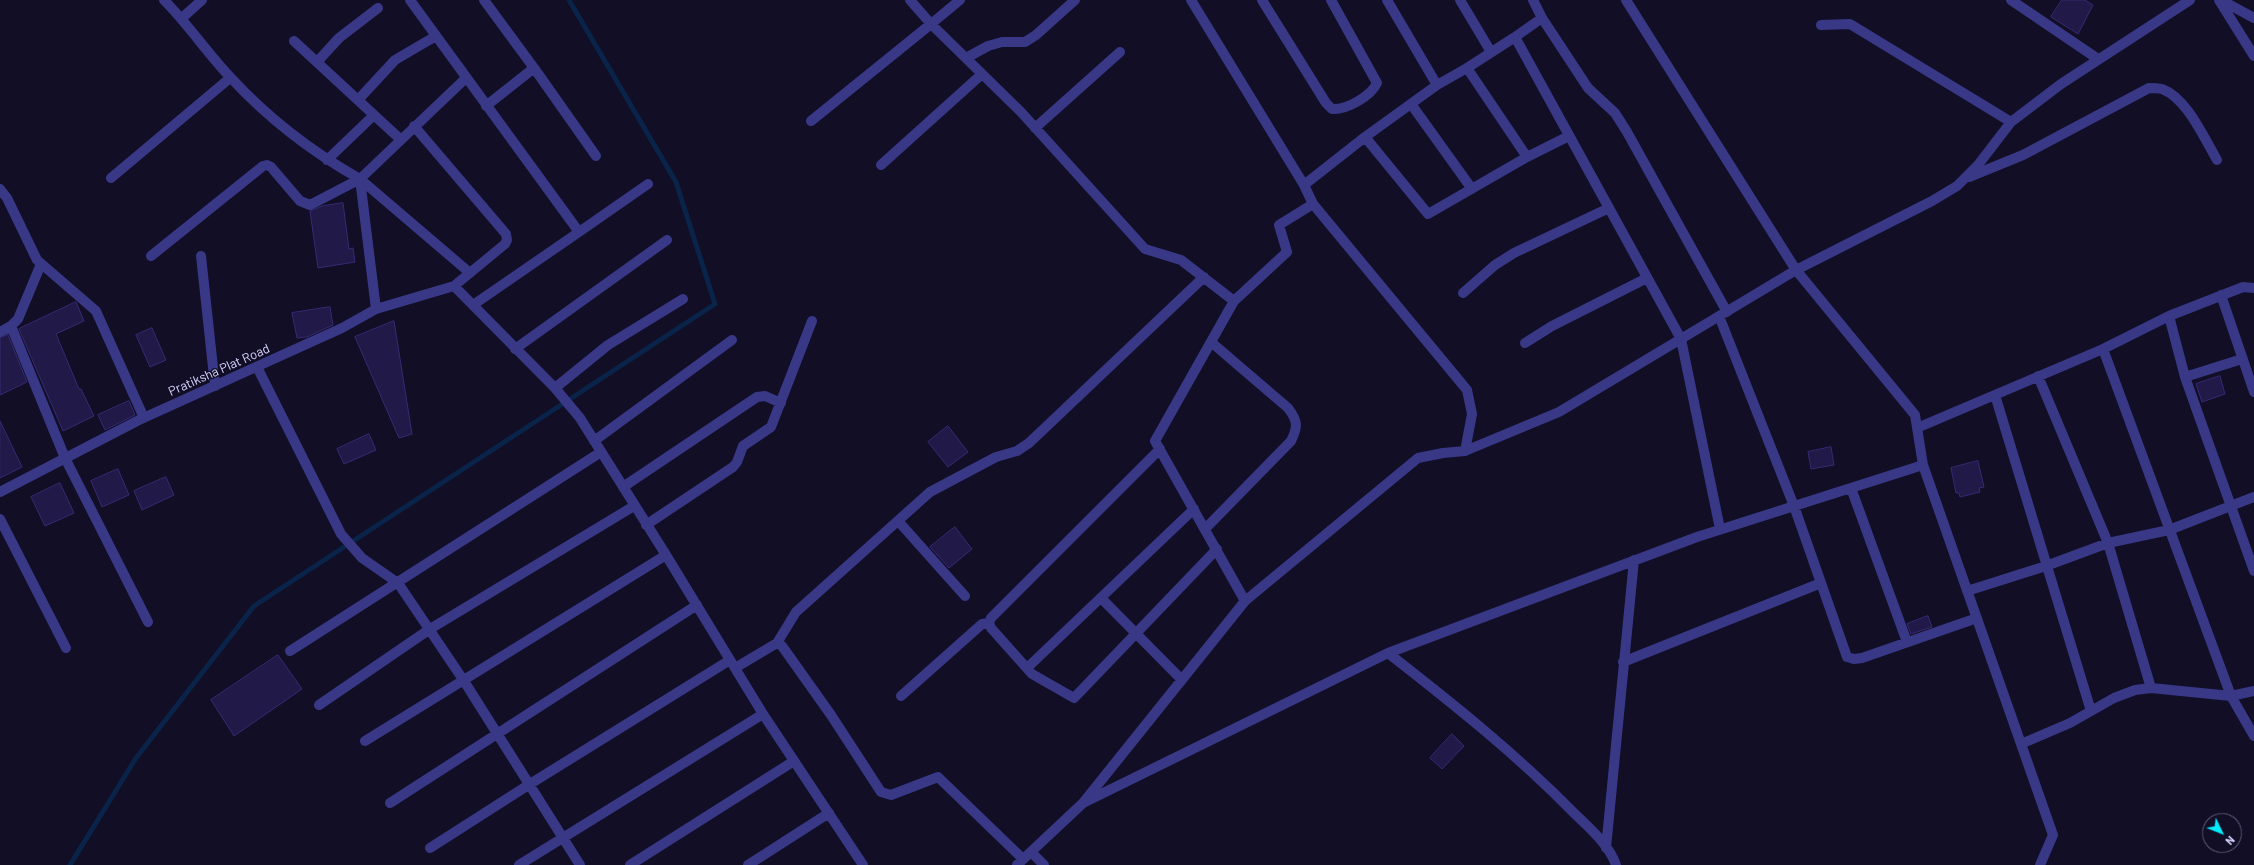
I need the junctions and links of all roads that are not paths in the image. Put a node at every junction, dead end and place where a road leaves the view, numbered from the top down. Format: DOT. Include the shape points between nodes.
graph roads {
  1 [pos="164,0"];
  2 [pos="202,0"];
  3 [pos="410,0"];
  4 [pos="484,0"];
  5 [pos="910,0"];
  6 [pos="960,0"];
  7 [pos="1075,0"];
  8 [pos="1191,0"];
  9 [pos="1262,0"];
  10 [pos="1331,0"];
  11 [pos="1388,0"];
  12 [pos="1460,0"];
  13 [pos="1532,0"];
  14 [pos="1626,0"];
  15 [pos="2011,0"];
  16 [pos="2190,0"];
  17 [pos="2220,0"];
  18 [pos="378,8"];
  19 [pos="182,18"];
  20 [pos="1542,18"];
  21 [pos="2254,18"];
  22 [pos="931,24"];
  23 [pos="1821,25"];
  24 [pos="436,36"];
  25 [pos="1515,37"];
  26 [pos="294,41"];
  27 [pos="1120,52"];
  28 [pos="1491,52"];
  29 [pos="2254,56"];
  30 [pos="966,58"];
  31 [pos="2098,59"];
  32 [pos="317,62"];
  33 [pos="534,68"];
  34 [pos="1467,68"];
  35 [pos="982,74"];
  36 [pos="230,78"];
  37 [pos="466,78"];
  38 [pos="1437,85"];
  39 [pos="358,100"];
  40 [pos="1411,104"];
  41 [pos="486,106"];
  42 [pos="374,115"];
  43 [pos="811,121"];
  44 [pos="2011,122"];
  45 [pos="414,126"];
  46 [pos="1035,128"];
  47 [pos="1569,136"];
  48 [pos="1364,137"];
  49 [pos="400,139"];
  50 [pos="596,156"];
  51 [pos="1527,157"];
  52 [pos="327,160"];
  53 [pos="2217,160"];
  54 [pos="882,165"];
  55 [pos="110,178"];
  56 [pos="360,179"];
  57 [pos="1964,179"];
  58 [pos="648,184"];
  59 [pos="1304,185"];
  60 [pos="0,189"];
  61 [pos="1472,189"];
  62 [pos="1313,204"];
  63 [pos="1609,208"];
  64 [pos="578,232"];
  65 [pos="667,240"];
  66 [pos="151,256"];
  67 [pos="201,256"];
  68 [pos="41,264"];
  69 [pos="1796,270"];
  70 [pos="470,273"];
  71 [pos="1204,278"];
  72 [pos="1647,278"];
  73 [pos="454,286"];
  74 [pos="2254,288"];
  75 [pos="1462,293"];
  76 [pos="2221,295"];
  77 [pos="683,299"];
  78 [pos="1234,301"];
  79 [pos="473,305"];
  80 [pos="376,309"];
  81 [pos="1723,314"];
  82 [pos="2169,316"];
  83 [pos="812,321"];
  84 [pos="11,326"];
  85 [pos="0,332"];
  86 [pos="1681,339"];
  87 [pos="732,340"];
  88 [pos="1211,342"];
  89 [pos="1525,343"];
  90 [pos="515,349"];
  91 [pos="2103,349"];
  92 [pos="2242,359"];
  93 [pos="257,367"];
  94 [pos="2038,376"];
  95 [pos="2185,377"];
  96 [pos="215,386"];
  97 [pos="555,388"];
  98 [pos="2254,392"];
  99 [pos="1994,395"];
  100 [pos="781,403"];
  101 [pos="144,418"];
  102 [pos="1917,428"];
  103 [pos="594,441"];
  104 [pos="1160,449"];
  105 [pos="1465,451"];
  106 [pos="601,452"];
  107 [pos="65,458"];
  108 [pos="1923,465"];
  109 [pos="623,487"];
  110 [pos="1851,488"];
  111 [pos="0,492"];
  112 [pos="2254,497"];
  113 [pos="634,506"];
  114 [pos="1794,506"];
  115 [pos="2231,506"];
  116 [pos="1194,510"];
  117 [pos="0,519"];
  118 [pos="899,522"];
  119 [pos="646,525"];
  120 [pos="1205,529"];
  121 [pos="1720,529"];
  122 [pos="2169,530"];
  123 [pos="2108,543"];
  124 [pos="1217,550"];
  125 [pos="666,555"];
  126 [pos="1634,560"];
  127 [pos="2046,566"];
  128 [pos="2254,571"];
  129 [pos="1821,582"];
  130 [pos="398,583"];
  131 [pos="1967,591"];
  132 [pos="965,596"];
  133 [pos="1101,598"];
  134 [pos="1245,600"];
  135 [pos="697,605"];
  136 [pos="1977,618"];
  137 [pos="148,622"];
  138 [pos="989,623"];
  139 [pos="430,630"];
  140 [pos="1137,633"];
  141 [pos="1907,642"];
  142 [pos="777,643"];
  143 [pos="66,648"];
  144 [pos="290,651"];
  145 [pos="1388,653"];
  146 [pos="1623,662"];
  147 [pos="733,664"];
  148 [pos="1027,668"];
  149 [pos="1182,680"];
  150 [pos="464,681"];
  151 [pos="2151,688"];
  152 [pos="2254,691"];
  153 [pos="901,696"];
  154 [pos="2231,696"];
  155 [pos="319,705"];
  156 [pos="2091,711"];
  157 [pos="763,714"];
  158 [pos="497,733"];
  159 [pos="2254,736"];
  160 [pos="365,741"];
  161 [pos="2021,744"];
  162 [pos="794,761"];
  163 [pos="530,784"];
  164 [pos="390,803"];
  165 [pos="1083,803"];
  166 [pos="829,813"];
  167 [pos="564,838"];
  168 [pos="430,848"];
  169 [pos="1606,848"];
  170 [pos="1031,852"];
  171 [pos="1020,862"];
  172 [pos="519,865"];
  173 [pos="580,865"];
  174 [pos="630,865"];
  175 [pos="748,865"];
  176 [pos="863,865"];
  177 [pos="1044,865"];
  178 [pos="1616,865"];
  179 [pos="2040,865"];
  1 -- 19 [label="street"];
  2 -- 19 [label="street"];
  3 -- 24 [label="street"];
  4 -- 33 [label="street"];
  5 -- 22 [label="street"];
  6 -- 22 [label="street"];
  7 -- 30 [label="street" via="1025,42 1002,42 988,46"];
  8 -- 59 [label="street"];
  9 -- 10 [label="street" via="1326,103 1332,109 1340,110 1374,91 1377,83"];
  11 -- 38 [label="street"];
  12 -- 28 [label="street"];
  13 -- 20 [label="street"];
  14 -- 69 [label="street"];
  15 -- 31 [label="street"];
  16 -- 31 [label="street"];
  17 -- 21 [label="street"];
  17 -- 29 [label="street"];
  18 -- 32 [label="street" via="339,38"];
  19 -- 36 [label="street"];
  20 -- 25 [label="street"];
  20 -- 81 [label="street" via="1588,88 1615,114 1627,132"];
  22 -- 30 [label="street"];
  22 -- 43 [label="street"];
  23 -- 44 [label="street" via="1850,24"];
  24 -- 37 [label="street"];
  24 -- 39 [label="street" via="395,60"];
  25 -- 28 [label="street"];
  25 -- 47 [label="street"];
  26 -- 32 [label="street"];
  27 -- 46 [label="street"];
  28 -- 34 [label="street"];
  30 -- 35 [label="street"];
  31 -- 44 [label="street"];
  32 -- 39 [label="street"];
  33 -- 41 [label="street"];
  33 -- 50 [label="street"];
  34 -- 38 [label="street"];
  34 -- 51 [label="street"];
  35 -- 46 [label="street"];
  35 -- 54 [label="street"];
  36 -- 52 [label="street" via="298,139"];
  36 -- 55 [label="street"];
  37 -- 41 [label="street"];
  37 -- 45 [label="street"];
  38 -- 40 [label="street"];
  39 -- 42 [label="street"];
  40 -- 48 [label="street"];
  40 -- 61 [label="street"];
  41 -- 64 [label="street"];
  42 -- 49 [label="street"];
  42 -- 52 [label="street"];
  44 -- 57 [label="street"];
  45 -- 49 [label="street"];
  45 -- 70 [label="street" via="506,234 505,244"];
  46 -- 71 [label="street" via="1145,249 1181,260"];
  47 -- 51 [label="street"];
  47 -- 63 [label="street"];
  48 -- 59 [label="street"];
  48 -- 61 [label="street" via="1428,214"];
  49 -- 56 [label="street"];
  51 -- 61 [label="street"];
  52 -- 56 [label="street"];
  53 -- 57 [label="street" via="2191,115 2176,99 2162,89 2149,88 2023,155"];
  56 -- 66 [label="street" via="310,204 300,201 271,167 263,166"];
  56 -- 70 [label="street"];
  56 -- 80 [label="street"];
  57 -- 69 [label="street" via="1932,202"];
  58 -- 64 [label="street"];
  59 -- 62 [label="street"];
  60 -- 68 [label="street" via="7,198 32,254"];
  62 -- 78 [label="street" via="1279,225 1287,252"];
  62 -- 105 [label="street" via="1467,390 1472,414"];
  63 -- 72 [label="street"];
  63 -- 75 [label="street" via="1514,253 1495,265"];
  64 -- 79 [label="street"];
  65 -- 90 [label="street"];
  67 -- 96 [label="street"];
  68 -- 84 [label="street" via="20,315"];
  68 -- 101 [label="street" via="96,311"];
  69 -- 81 [label="street"];
  69 -- 102 [label="street" via="1915,415"];
  70 -- 73 [label="street"];
  71 -- 78 [label="street"];
  71 -- 118 [label="street" via="1029,443 1017,451 996,457 937,487"];
  72 -- 86 [label="street"];
  72 -- 89 [label="street" via="1552,326"];
  73 -- 79 [label="street"];
  73 -- 80 [label="street, Pratiksha Plat Road"];
  74 -- 76 [label="street" via="2243,287"];
  76 -- 82 [label="street"];
  76 -- 92 [label="street"];
  77 -- 97 [label="street" via="614,341"];
  78 -- 88 [label="street"];
  79 -- 90 [label="street"];
  80 -- 93 [label="street, Pratiksha Plat Road" via="342,328"];
  81 -- 86 [label="street"];
  81 -- 114 [label="street"];
  82 -- 91 [label="street"];
  82 -- 95 [label="street"];
  83 -- 100 [label="street"];
  84 -- 85 [label="street"];
  84 -- 107 [label="street"];
  86 -- 105 [label="street" via="1559,412"];
  86 -- 121 [label="street"];
  87 -- 103 [label="street"];
  88 -- 104 [label="street" via="1155,441"];
  88 -- 120 [label="street" via="1288,408 1295,417 1298,427 1292,441"];
  90 -- 97 [label="street"];
  91 -- 94 [label="street"];
  91 -- 122 [label="street"];
  92 -- 95 [label="street"];
  92 -- 98 [label="street"];
  93 -- 96 [label="street, Pratiksha Plat Road"];
  93 -- 130 [label="street" via="341,534 362,558"];
  94 -- 99 [label="street"];
  94 -- 123 [label="street"];
  95 -- 115 [label="street"];
  96 -- 101 [label="street, Pratiksha Plat Road"];
  97 -- 103 [label="street" via="580,418"];
  99 -- 102 [label="street"];
  99 -- 127 [label="street"];
  100 -- 109 [label="street" via="765,396 757,397"];
  100 -- 119 [label="street" via="771,427 743,446 733,467"];
  101 -- 107 [label="street, Pratiksha Plat Road"];
  102 -- 108 [label="street"];
  103 -- 106 [label="street"];
  104 -- 116 [label="street"];
  104 -- 138 [label="street" via="991,618"];
  105 -- 134 [label="street" via="1418,458"];
  106 -- 109 [label="street"];
  106 -- 130 [label="street"];
  107 -- 111 [label="street, Pratiksha Plat Road"];
  107 -- 137 [label="street"];
  108 -- 110 [label="street"];
  108 -- 131 [label="street"];
  109 -- 113 [label="street"];
  110 -- 114 [label="street"];
  110 -- 141 [label="street"];
  112 -- 115 [label="street"];
  113 -- 119 [label="street"];
  113 -- 139 [label="street"];
  114 -- 121 [label="street"];
  114 -- 129 [label="street"];
  115 -- 122 [label="street"];
  115 -- 128 [label="street"];
  116 -- 120 [label="street"];
  116 -- 133 [label="street"];
  117 -- 143 [label="street"];
  118 -- 132 [label="street"];
  118 -- 142 [label="street" via="796,612"];
  119 -- 125 [label="street"];
  120 -- 124 [label="street"];
  121 -- 126 [label="street"];
  122 -- 123 [label="street"];
  122 -- 154 [label="street"];
  123 -- 127 [label="street"];
  123 -- 151 [label="street"];
  124 -- 134 [label="street"];
  124 -- 140 [label="street"];
  125 -- 135 [label="street"];
  125 -- 150 [label="street"];
  126 -- 145 [label="street"];
  126 -- 146 [label="street"];
  127 -- 131 [label="street"];
  127 -- 156 [label="street"];
  129 -- 141 [label="street" via="1847,657 1862,658"];
  129 -- 146 [label="street"];
  130 -- 139 [label="street"];
  130 -- 144 [label="street"];
  131 -- 136 [label="street"];
  133 -- 140 [label="street"];
  133 -- 148 [label="street"];
  134 -- 149 [label="street"];
  135 -- 147 [label="street"];
  135 -- 158 [label="street"];
  136 -- 141 [label="street"];
  136 -- 161 [label="street"];
  138 -- 148 [label="street"];
  138 -- 153 [label="street" via="982,624"];
  139 -- 150 [label="street"];
  139 -- 155 [label="street"];
  140 -- 148 [label="street" via="1074,698 1036,677"];
  140 -- 149 [label="street"];
  142 -- 147 [label="street"];
  142 -- 171 [label="street" via="782,646 831,715 881,792 892,795 938,776"];
  145 -- 165 [label="street"];
  145 -- 169 [label="street" via="1531,769"];
  146 -- 169 [label="street"];
  147 -- 157 [label="street"];
  147 -- 163 [label="street"];
  149 -- 165 [label="street"];
  150 -- 158 [label="street"];
  150 -- 160 [label="street"];
  151 -- 154 [label="street"];
  151 -- 156 [label="street" via="2121,695"];
  152 -- 154 [label="street"];
  154 -- 159 [label="street"];
  156 -- 161 [label="street"];
  157 -- 162 [label="street"];
  157 -- 167 [label="street"];
  158 -- 163 [label="street"];
  158 -- 164 [label="street"];
  161 -- 179 [label="street" via="2053,835"];
  162 -- 166 [label="street"];
  162 -- 174 [label="street"];
  163 -- 167 [label="street"];
  163 -- 168 [label="street"];
  165 -- 170 [label="street"];
  166 -- 175 [label="street"];
  166 -- 176 [label="street"];
  167 -- 172 [label="street"];
  167 -- 173 [label="street"];
  169 -- 178 [label="street"];
  170 -- 171 [label="street"];
  170 -- 177 [label="street"];
}
